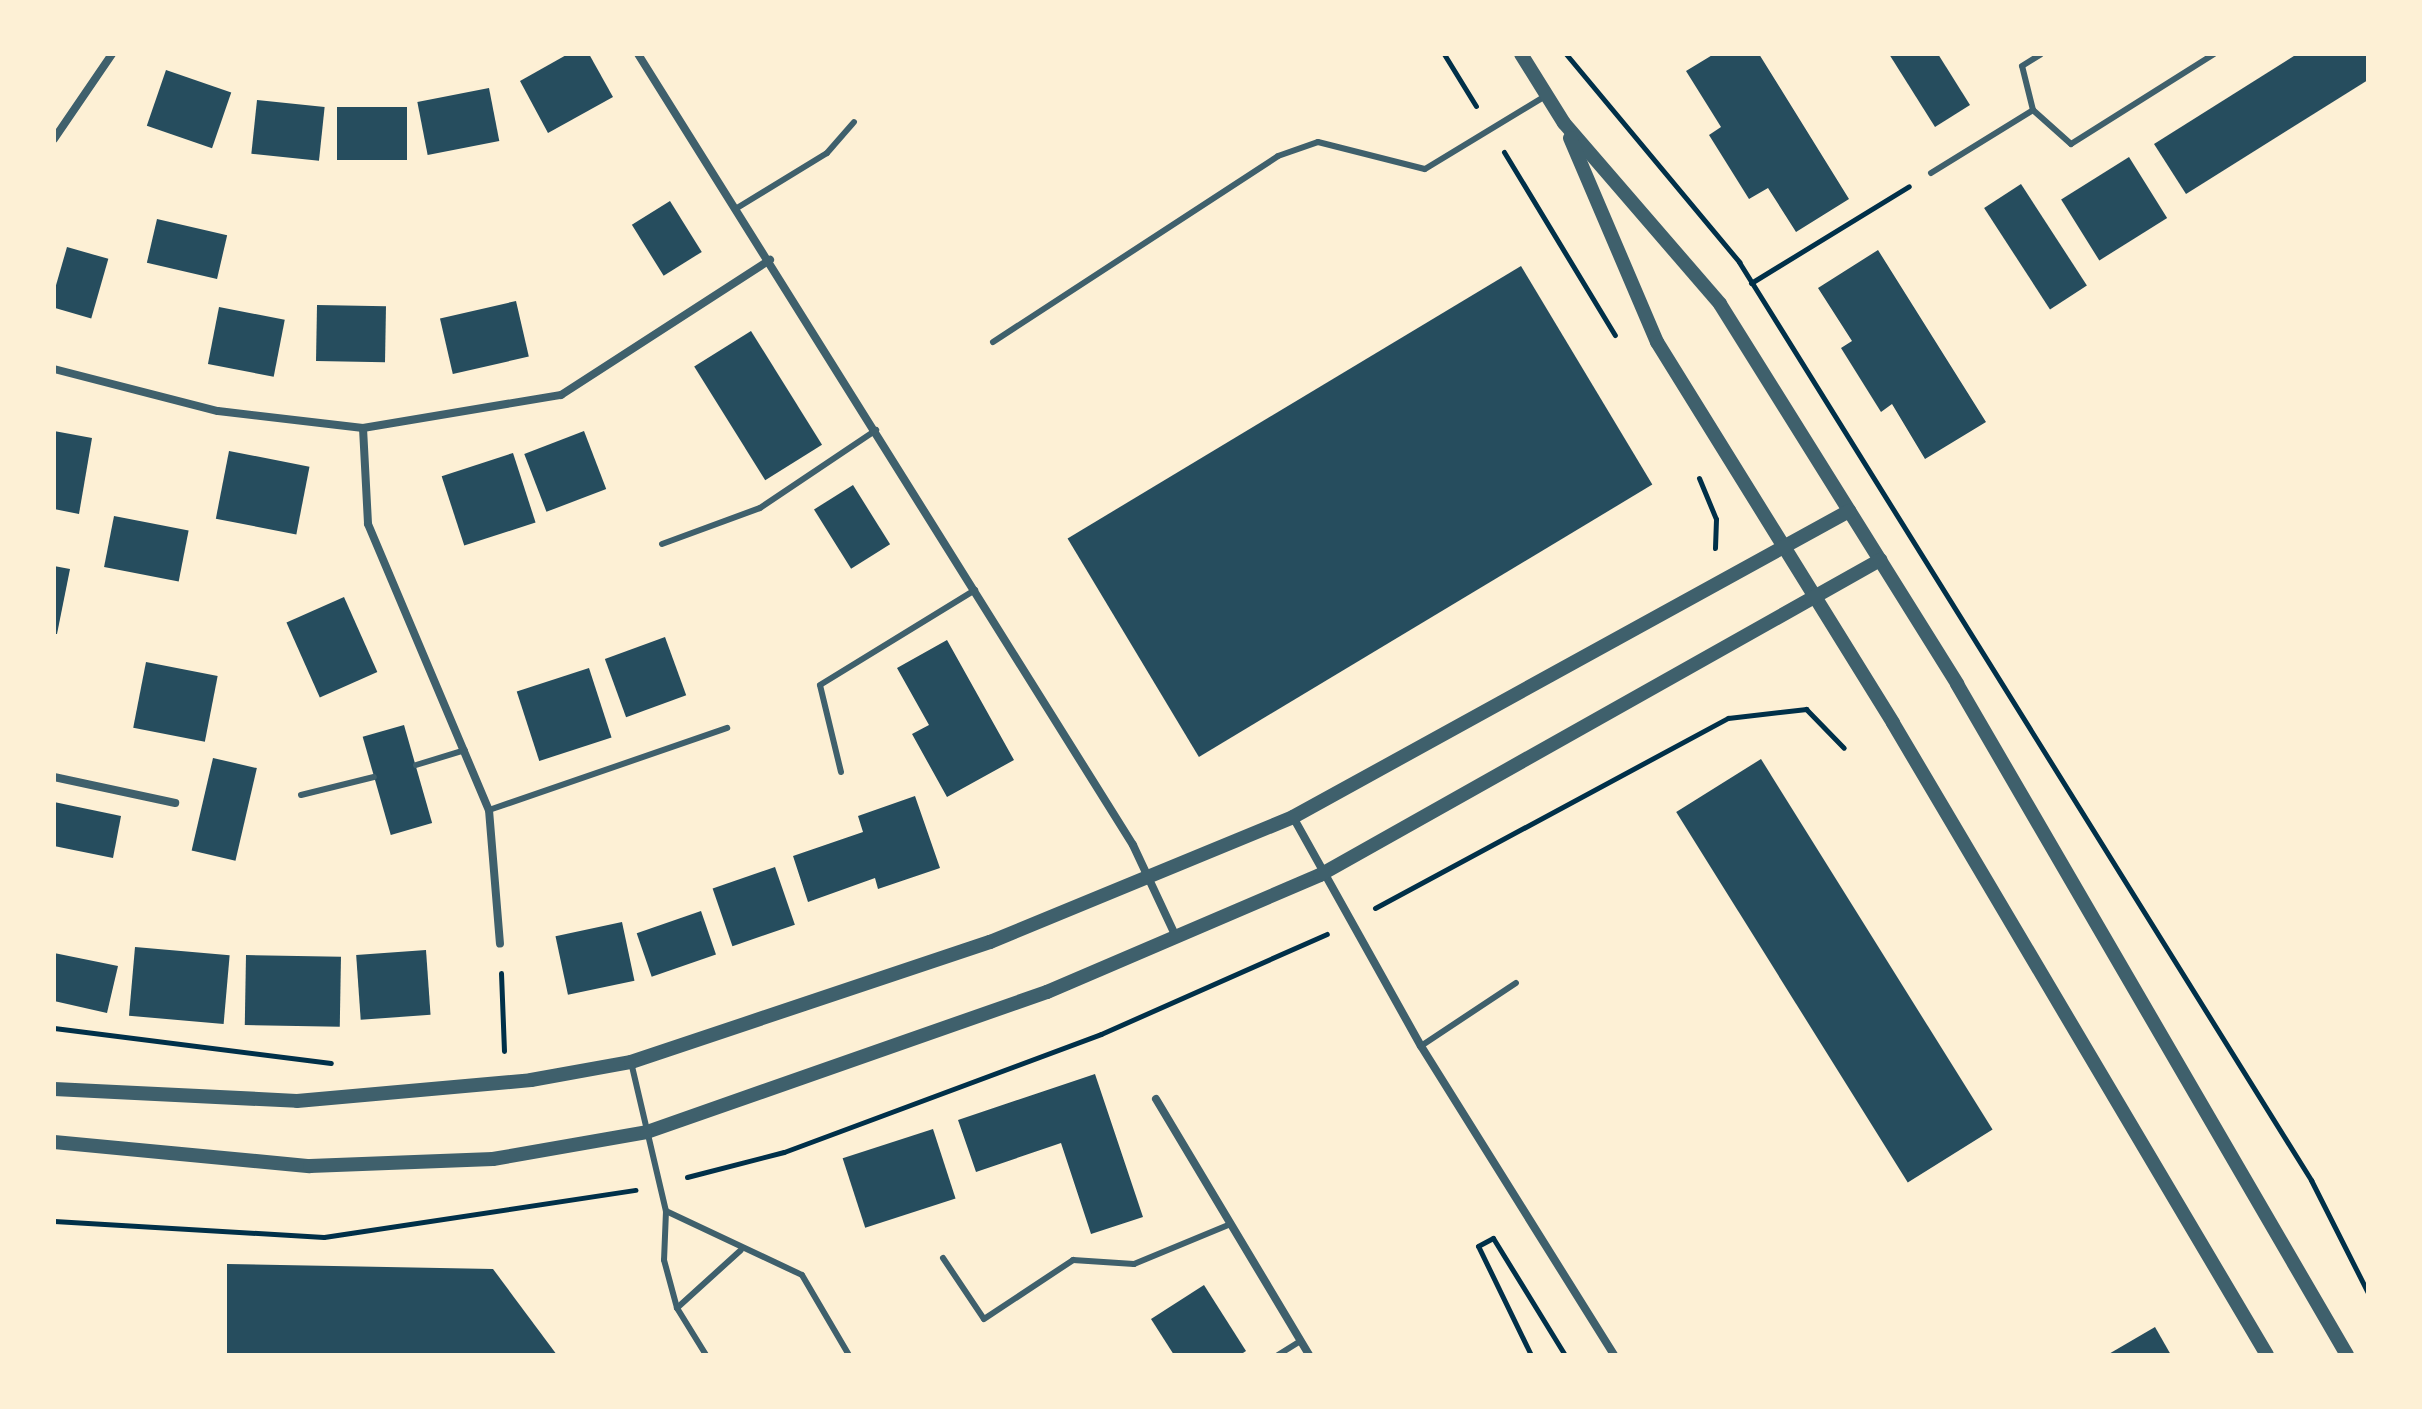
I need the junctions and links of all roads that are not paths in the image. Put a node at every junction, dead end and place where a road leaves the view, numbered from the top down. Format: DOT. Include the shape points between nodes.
graph roads {
  1 [pos="112,54"];
  2 [pos="638,54"];
  3 [pos="1521,54"];
  4 [pos="2041,54"];
  5 [pos="2214,54"];
  6 [pos="1547,95"];
  7 [pos="2033,110"];
  8 [pos="854,122"];
  9 [pos="1564,123"];
  10 [pos="54,139"];
  11 [pos="1931,173"];
  12 [pos="737,208"];
  13 [pos="770,260"];
  14 [pos="993,342"];
  15 [pos="54,369"];
  16 [pos="363,428"];
  17 [pos="876,430"];
  18 [pos="1849,511"];
  19 [pos="662,544"];
  20 [pos="1786,548"];
  21 [pos="1880,560"];
  22 [pos="975,590"];
  23 [pos="1815,598"];
  24 [pos="727,728"];
  25 [pos="465,750"];
  26 [pos="416,765"];
  27 [pos="841,772"];
  28 [pos="54,777"];
  29 [pos="374,777"];
  30 [pos="301,795"];
  31 [pos="175,803"];
  32 [pos="489,810"];
  33 [pos="1293,817"];
  34 [pos="1320,875"];
  35 [pos="1152,877"];
  36 [pos="1177,941"];
  37 [pos="500,944"];
  38 [pos="1516,983"];
  39 [pos="1421,1046"];
  40 [pos="631,1062"];
  41 [pos="54,1089"];
  42 [pos="1156,1099"];
  43 [pos="647,1132"];
  44 [pos="54,1142"];
  45 [pos="666,1211"];
  46 [pos="1228,1225"];
  47 [pos="741,1250"];
  48 [pos="943,1258"];
  49 [pos="677,1308"];
  50 [pos="1300,1341"];
  51 [pos="706,1355"];
  52 [pos="849,1355"];
  53 [pos="1278,1355"];
  54 [pos="1309,1355"];
  55 [pos="1614,1355"];
  56 [pos="2267,1355"];
  57 [pos="2347,1355"];
  1 -- 10 [label="street"];
  2 -- 12 [label="street"];
  3 -- 6 [label="street"];
  4 -- 7 [label="lane" via="2022,66"];
  5 -- 7 [label="lane" via="2071,144"];
  6 -- 9 [label="street"];
  6 -- 14 [label="lane" via="1425,169 1318,142 1278,156"];
  7 -- 11 [label="lane"];
  8 -- 12 [label="lane" via="827,153"];
  9 -- 18 [label="street" via="1720,304"];
  9 -- 20 [label="street" via="1657,342"];
  12 -- 13 [label="street"];
  13 -- 16 [label="street" via="561,395"];
  13 -- 17 [label="street"];
  15 -- 16 [label="street" via="218,411"];
  16 -- 25 [label="street" via="368,524"];
  17 -- 19 [label="lane" via="760,508"];
  17 -- 22 [label="street"];
  18 -- 20 [label="street"];
  18 -- 21 [label="street"];
  20 -- 23 [label="street"];
  20 -- 33 [label="street"];
  21 -- 23 [label="street"];
  21 -- 57 [label="street"];
  22 -- 27 [label="lane" via="820,685"];
  22 -- 35 [label="street"];
  23 -- 34 [label="street"];
  23 -- 56 [label="street"];
  24 -- 32 [label="lane"];
  25 -- 26 [label="lane"];
  25 -- 32 [label="street"];
  28 -- 31 [label="street"];
  29 -- 30 [label="lane"];
  32 -- 37 [label="street"];
  33 -- 34 [label="street"];
  33 -- 35 [label="street"];
  34 -- 36 [label="street"];
  34 -- 39 [label="street"];
  35 -- 36 [label="street"];
  35 -- 40 [label="street" via="990,942"];
  36 -- 43 [label="street"];
  38 -- 39 [label="lane"];
  39 -- 55 [label="street"];
  40 -- 41 [label="street" via="531,1080 297,1101"];
  40 -- 43 [label="lane"];
  42 -- 46 [label="street"];
  43 -- 44 [label="street" via="493,1159 310,1166"];
  43 -- 45 [label="lane"];
  45 -- 47 [label="lane"];
  45 -- 49 [label="lane" via="664,1260"];
  46 -- 48 [label="lane" via="1134,1264 1073,1260 984,1319"];
  46 -- 50 [label="street"];
  47 -- 49 [label="lane"];
  47 -- 52 [label="lane" via="802,1275"];
  49 -- 51 [label="lane"];
  50 -- 53 [label="lane"];
  50 -- 54 [label="street"];
}
